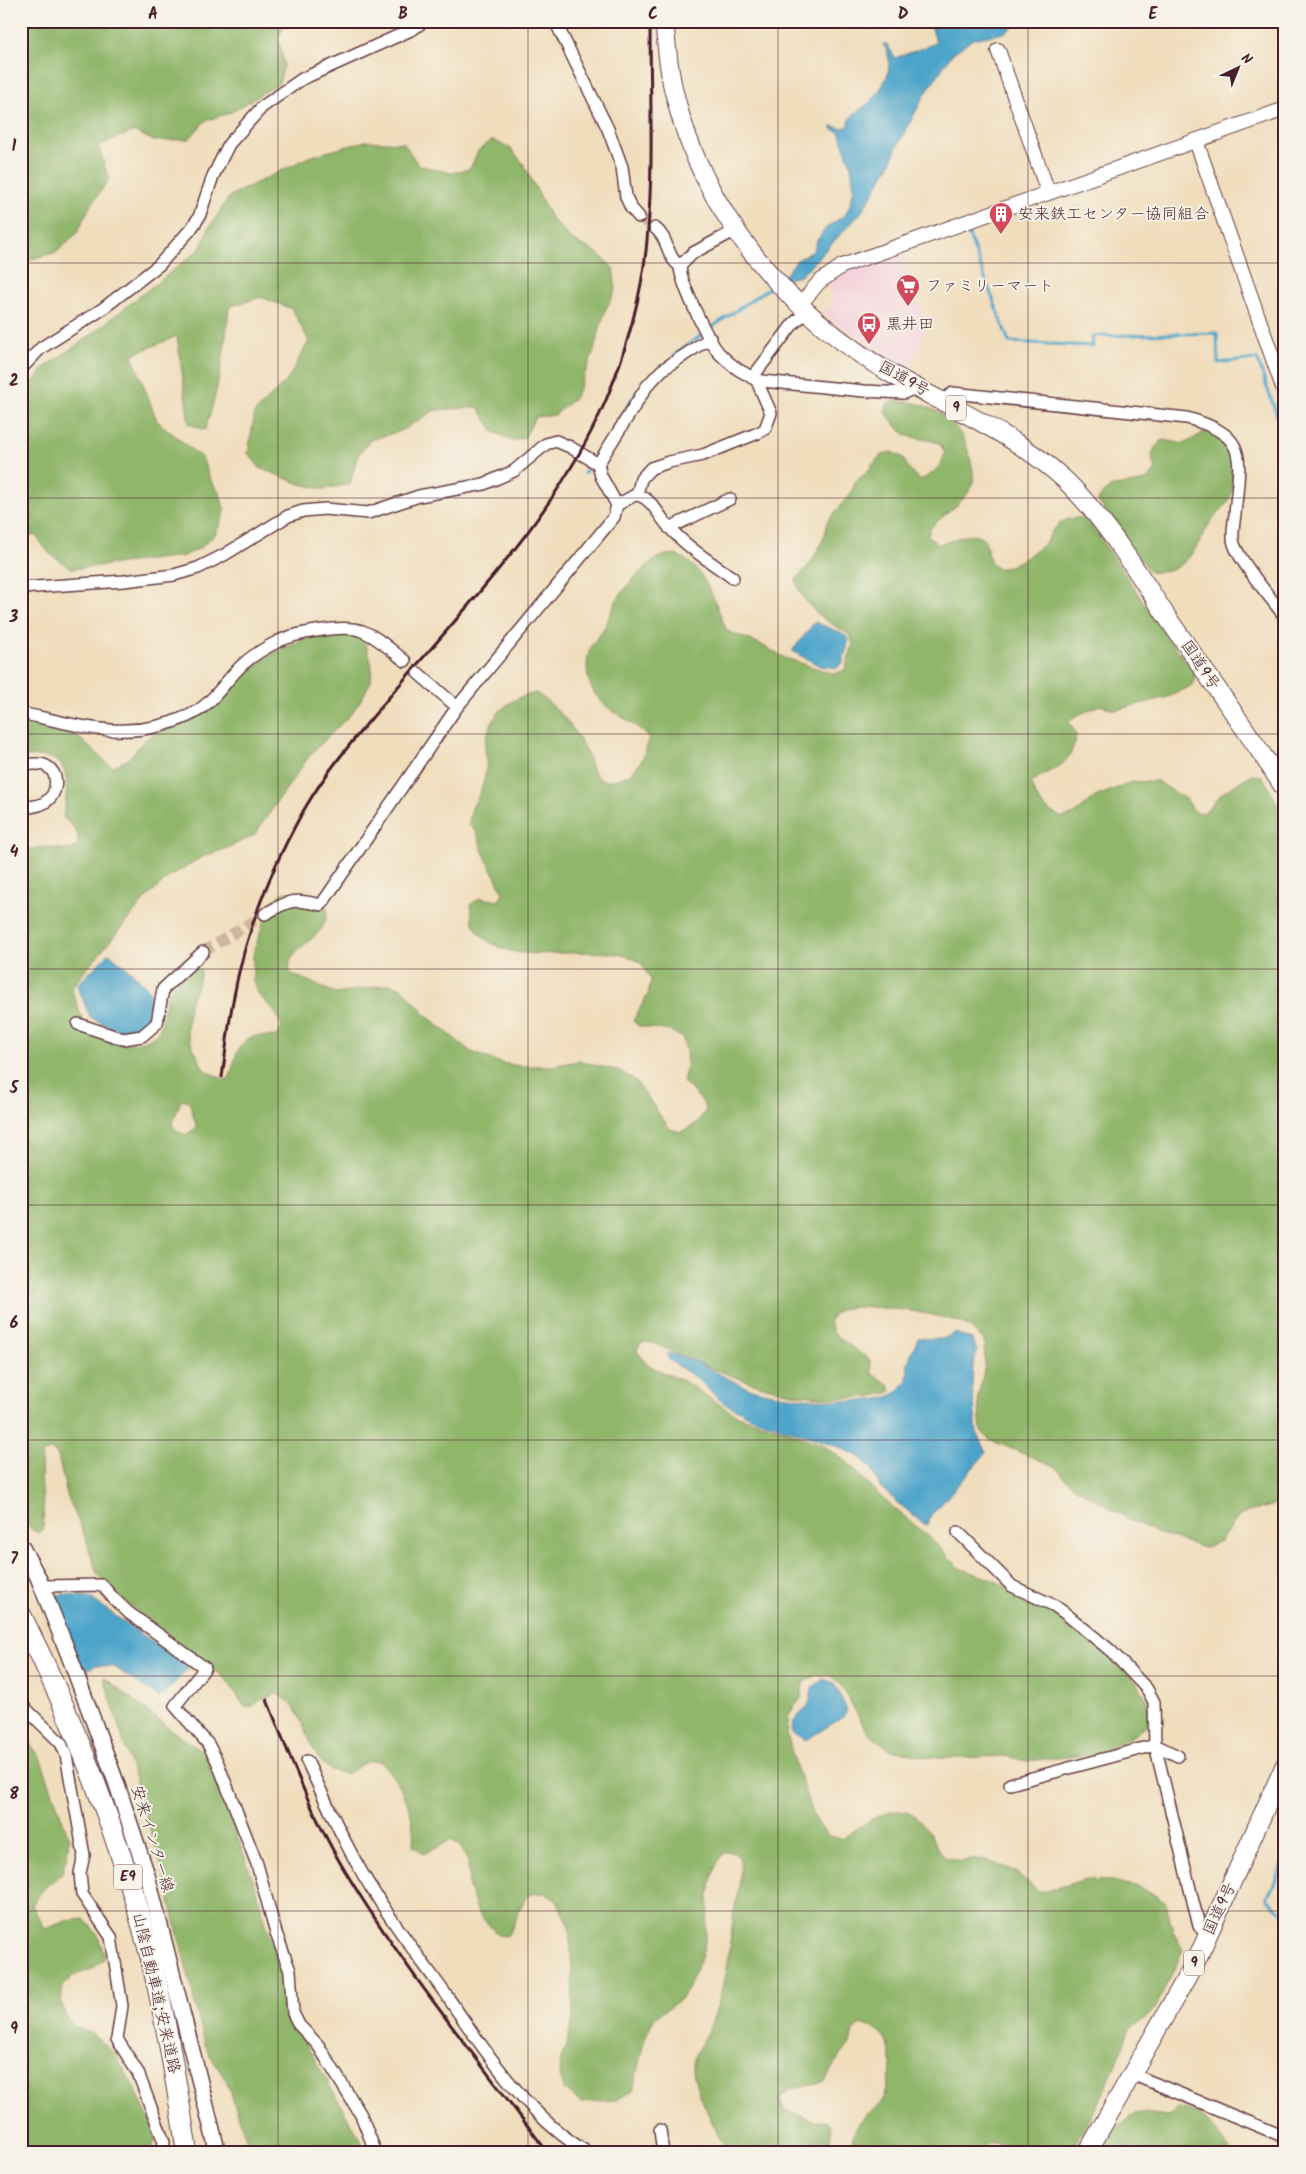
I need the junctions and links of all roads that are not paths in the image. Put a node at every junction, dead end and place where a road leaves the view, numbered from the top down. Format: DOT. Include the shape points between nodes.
graph roads {
  1 [pos="424,21"];
  2 [pos="555,21"];
  3 [pos="664,21"];
  4 [pos="998,50"];
  5 [pos="1285,109"];
  6 [pos="1196,141"];
  7 [pos="1048,192"];
  8 [pos="639,217"];
  9 [pos="655,228"];
  10 [pos="736,230"];
  11 [pos="680,266"];
  12 [pos="802,309"];
  13 [pos="708,334"];
  14 [pos="21,369"];
  15 [pos="754,378"];
  16 [pos="916,387"];
  17 [pos="1285,393"];
  18 [pos="943,400"];
  19 [pos="598,464"];
  20 [pos="637,495"];
  21 [pos="730,499"];
  22 [pos="617,505"];
  23 [pos="669,528"];
  24 [pos="732,578"];
  25 [pos="21,588"];
  26 [pos="1285,617"];
  27 [pos="405,661"];
  28 [pos="418,673"];
  29 [pos="457,707"];
  30 [pos="21,714"];
  31 [pos="21,765"];
  32 [pos="1285,789"];
  33 [pos="21,807"];
  34 [pos="265,914"];
  35 [pos="203,952"];
  36 [pos="78,1024"];
  37 [pos="958,1532"];
  38 [pos="21,1546"];
  39 [pos="36,1581"];
  40 [pos="21,1615"];
  41 [pos="21,1704"];
  42 [pos="1155,1745"];
  43 [pos="1178,1756"];
  44 [pos="307,1761"];
  45 [pos="1285,1765"];
  46 [pos="1010,1784"];
  47 [pos="1208,1936"];
  48 [pos="1132,2074"];
  49 [pos="660,2130"];
  50 [pos="1285,2137"];
  51 [pos="162,2153"];
  52 [pos="187,2153"];
  53 [pos="218,2153"];
  54 [pos="376,2153"];
  55 [pos="589,2153"];
  56 [pos="663,2153"];
  57 [pos="1087,2153"];
  1 -- 14 [label="street" via="413,29 302,79 262,107 229,144 213,176 199,217 159,265 102,310 41,348"];
  2 -- 8 [label="street" via="608,129 622,167 626,197"];
  3 -- 10 [label="highway, 国道9号 / 9" via="674,93 687,134 706,180"];
  4 -- 7 [label="street"];
  5 -- 6 [label="street"];
  6 -- 7 [label="street"];
  6 -- 17 [label="street"];
  7 -- 12 [label="street" via="842,266 819,282"];
  9 -- 11 [label="street" via="665,238 672,259"];
  10 -- 11 [label="street" via="693,253"];
  10 -- 12 [label="highway, 国道9号 / 9" via="775,282"];
  11 -- 13 [label="street" via="692,303"];
  12 -- 15 [label="street"];
  12 -- 16 [label="highway, 国道9号 / 9" via="870,360"];
  13 -- 15 [label="street" via="719,353"];
  13 -- 19 [label="street" via="647,386"];
  15 -- 16 [label="street" via="864,391 904,393"];
  15 -- 20 [label="street" via="771,413 765,429 704,456 651,468 641,479"];
  16 -- 18 [label="highway, 国道9号 / 9"];
  18 -- 26 [label="street" via="953,394 1177,417 1220,430 1233,441 1236,450 1238,477 1234,544"];
  18 -- 32 [label="highway, 国道9号 / 9" via="1027,451 1077,493 1132,565"];
  19 -- 22 [label="street"];
  19 -- 25 [label="street" via="556,441 546,444 514,470 484,484 419,496 368,513 303,510 224,555 174,575"];
  20 -- 22 [label="street"];
  20 -- 23 [label="street" via="649,501"];
  21 -- 23 [label="street"];
  22 -- 29 [label="street" via="614,517"];
  23 -- 24 [label="street"];
  27 -- 30 [label="street" via="360,630 322,631 278,641 251,657 201,709 142,731 86,728"];
  28 -- 29 [label="street"];
  29 -- 34 [label="street" via="321,905 300,899 284,903"];
  31 -- 33 [label="street" via="42,764 54,774 56,784 52,796 44,803"];
  35 -- 36 [label="street" via="163,989 157,1023 142,1036 123,1039"];
  37 -- 42 [label="street" via="1012,1586 1056,1606 1142,1681 1154,1702"];
  38 -- 39 [label="main road, 安来インター線"];
  39 -- 53 [label="main road, 安来インター線" via="116,1782 147,1875"];
  39 -- 54 [label="street" via="102,1585 129,1613 204,1668 176,1706 208,1744 217,1761 257,1864 290,1971 293,2013 299,2025 318,2045 362,2115"];
  40 -- 52 [label="highway, 山陰自動車道;安来道路 / E9" via="75,1730 129,1879 150,1953"];
  41 -- 51 [label="street" via="61,1743 66,1755 84,1855 80,1873 82,1894 111,1937 122,2006 117,2039 138,2073 164,2142"];
  42 -- 43 [label="street"];
  42 -- 46 [label="street"];
  42 -- 47 [label="street" via="1199,1926"];
  44 -- 55 [label="street" via="336,1824 378,1899 459,2014 507,2079 551,2126"];
  45 -- 47 [label="highway, 国道9号 / 9"];
  47 -- 48 [label="highway, 国道9号 / 9"];
  48 -- 50 [label="street"];
  48 -- 57 [label="highway, 国道9号 / 9"];
  49 -- 56 [label="street"];
}
